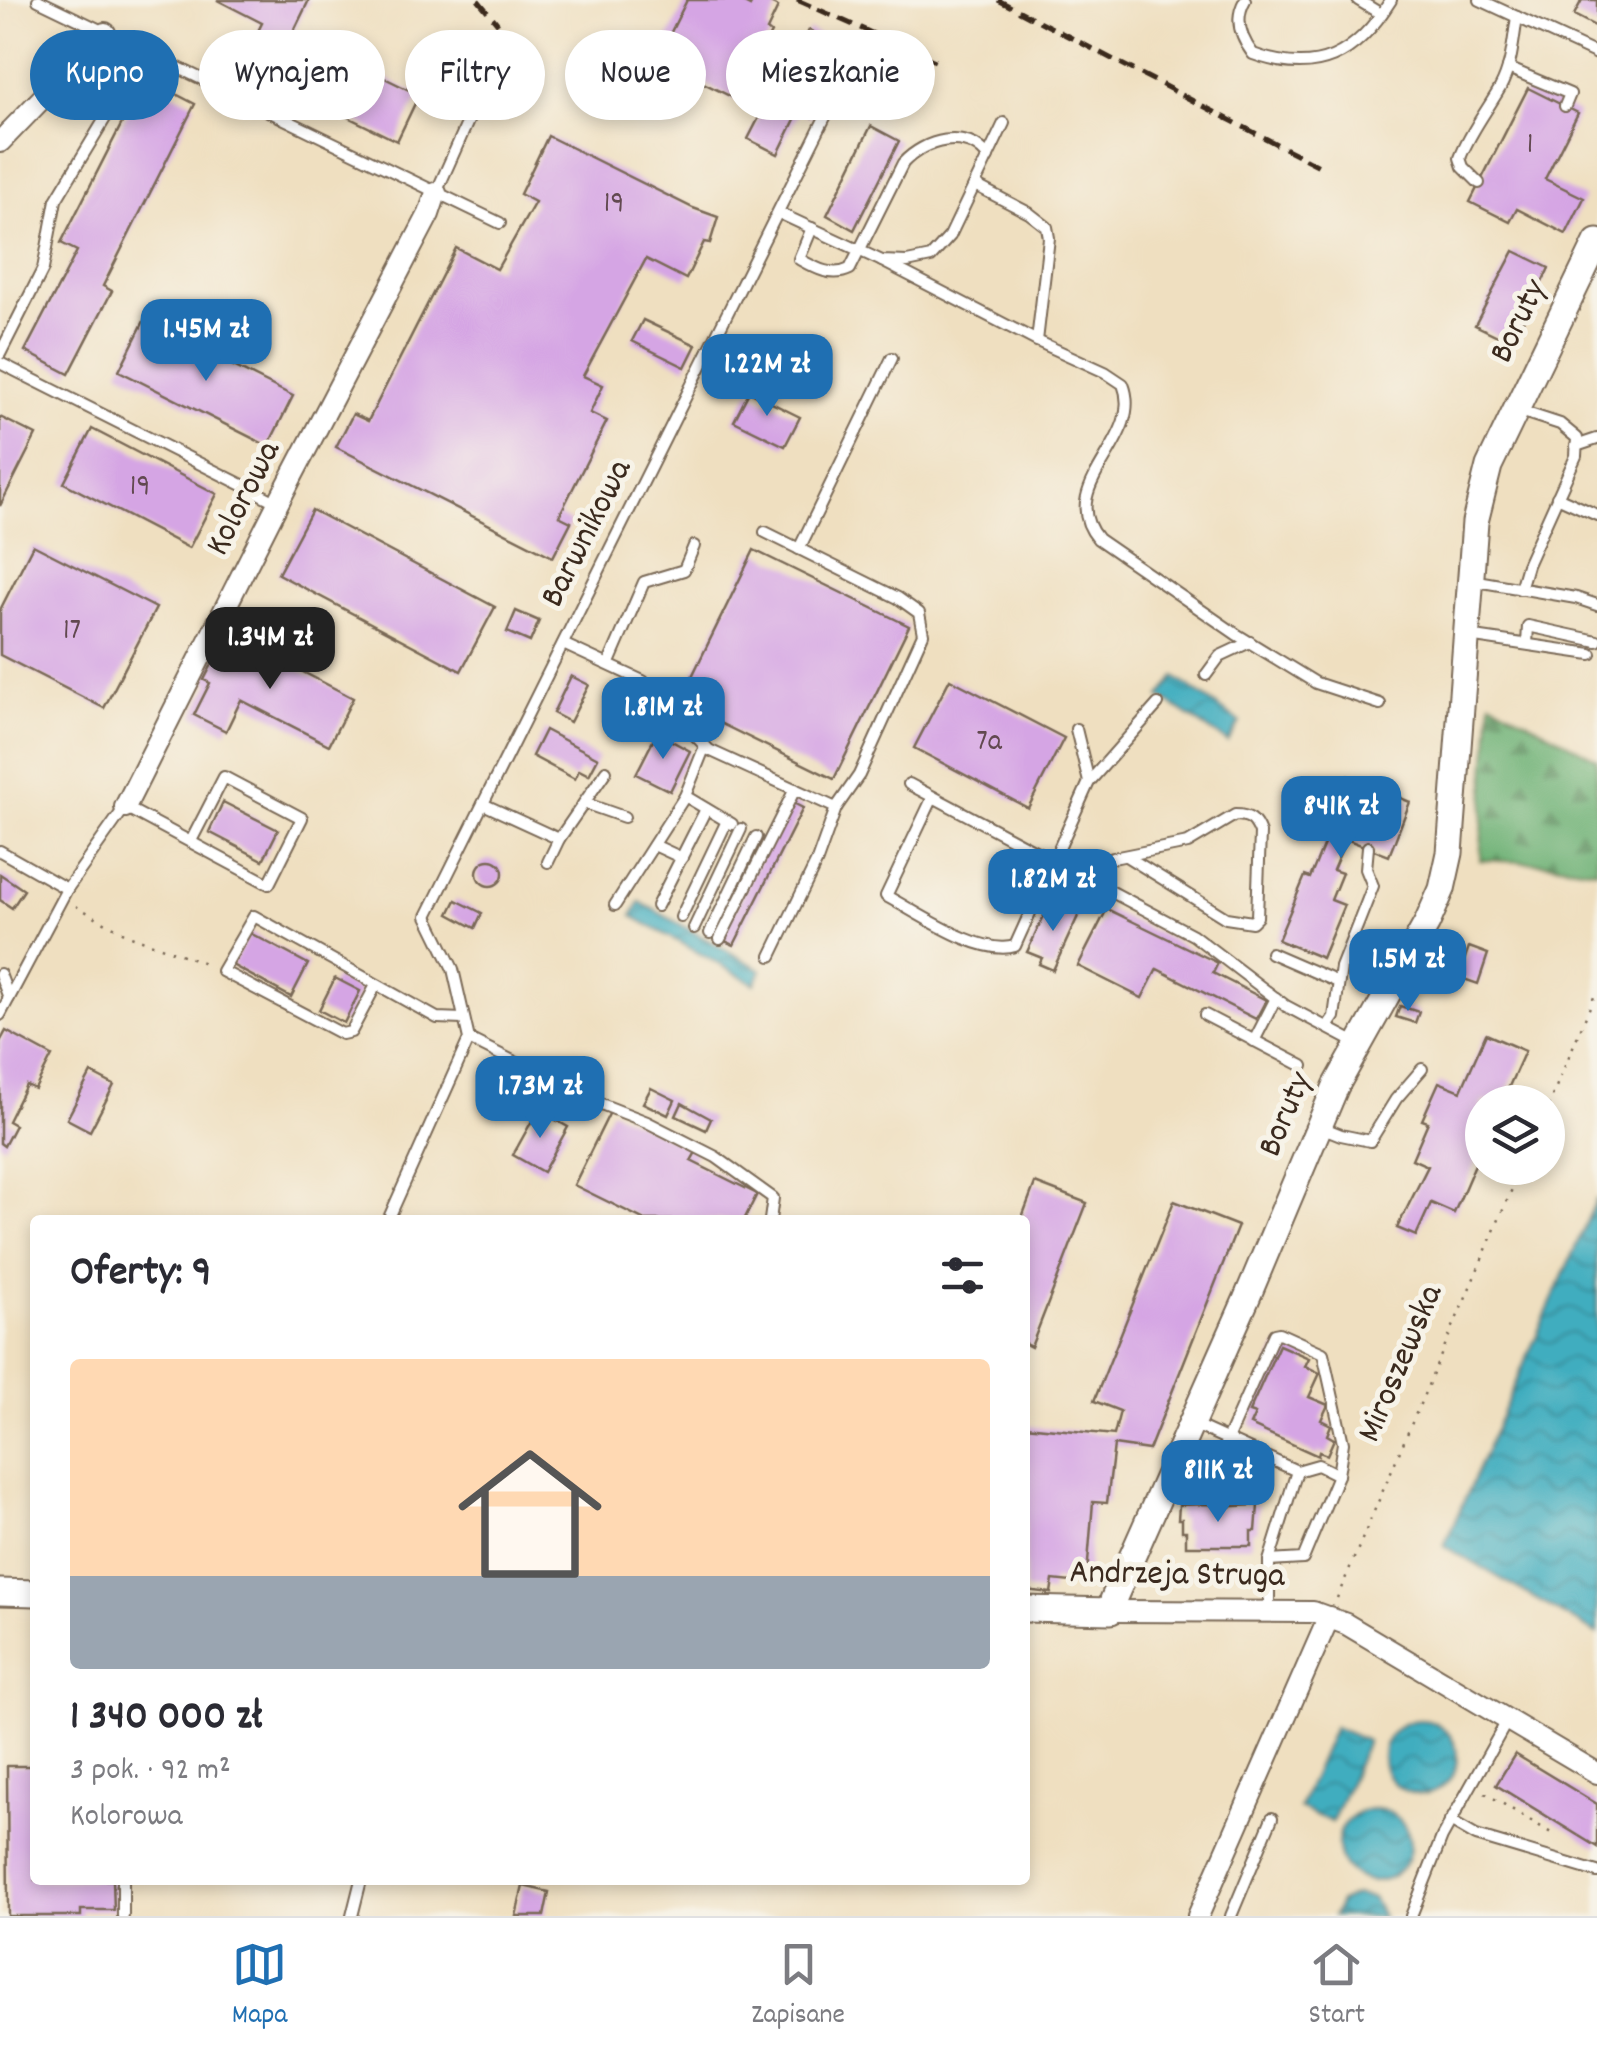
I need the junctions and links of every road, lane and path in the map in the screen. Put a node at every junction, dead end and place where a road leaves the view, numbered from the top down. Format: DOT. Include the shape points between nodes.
graph roads {
  1 [pos="38,0"];
  2 [pos="1245,0"];
  3 [pos="1358,0"];
  4 [pos="1391,0"];
  5 [pos="1480,0"];
  6 [pos="1380,14"];
  7 [pos="1517,17"];
  8 [pos="99,30"];
  9 [pos="1597,54"];
  10 [pos="1508,68"];
  11 [pos="179,69"];
  12 [pos="1565,106"];
  13 [pos="30,111"];
  14 [pos="104,120"];
  15 [pos="469,120"];
  16 [pos="824,120"];
  17 [pos="1004,123"];
  18 [pos="0,142"];
  19 [pos="988,157"];
  20 [pos="1480,183"];
  21 [pos="975,185"];
  22 [pos="436,193"];
  23 [pos="779,212"];
  24 [pos="500,224"];
  25 [pos="812,228"];
  26 [pos="1597,242"];
  27 [pos="860,250"];
  28 [pos="882,261"];
  29 [pos="1036,341"];
  30 [pos="0,354"];
  31 [pos="892,358"];
  32 [pos="0,363"];
  33 [pos="1516,410"];
  34 [pos="1597,439"];
  35 [pos="1576,446"];
  36 [pos="1558,497"];
  37 [pos="278,503"];
  38 [pos="1597,516"];
  39 [pos="764,532"];
  40 [pos="694,546"];
  41 [pos="800,549"];
  42 [pos="1470,580"];
  43 [pos="1520,589"];
  44 [pos="1596,601"];
  45 [pos="224,608"];
  46 [pos="1466,636"];
  47 [pos="1597,640"];
  48 [pos="1250,642"];
  49 [pos="564,644"];
  50 [pos="1527,644"];
  51 [pos="1591,654"];
  52 [pos="317,660"];
  53 [pos="608,663"];
  54 [pos="1206,674"];
  55 [pos="1158,704"];
  56 [pos="1380,704"];
  57 [pos="1076,728"];
  58 [pos="705,746"];
  59 [pos="606,771"];
  60 [pos="1090,782"];
  61 [pos="909,784"];
  62 [pos="795,789"];
  63 [pos="685,796"];
  64 [pos="934,798"];
  65 [pos="584,803"];
  66 [pos="483,804"];
  67 [pos="125,807"];
  68 [pos="706,808"];
  69 [pos="836,808"];
  70 [pos="624,818"];
  71 [pos="727,821"];
  72 [pos="742,829"];
  73 [pos="756,838"];
  74 [pos="559,839"];
  75 [pos="192,841"];
  76 [pos="654,844"];
  77 [pos="768,844"];
  78 [pos="1368,847"];
  79 [pos="0,851"];
  80 [pos="1126,856"];
  81 [pos="710,857"];
  82 [pos="682,858"];
  83 [pos="1055,860"];
  84 [pos="548,862"];
  85 [pos="725,864"];
  86 [pos="1068,867"];
  87 [pos="694,888"];
  88 [pos="66,892"];
  89 [pos="710,894"];
  90 [pos="726,900"];
  91 [pos="616,905"];
  92 [pos="657,906"];
  93 [pos="681,917"];
  94 [pos="694,928"];
  95 [pos="1271,952"];
  96 [pos="771,956"];
  97 [pos="222,971"];
  98 [pos="0,974"];
  99 [pos="1338,982"];
  100 [pos="376,985"];
  101 [pos="1597,990"];
  102 [pos="9,998"];
  103 [pos="1276,998"];
  104 [pos="0,1015"];
  105 [pos="1204,1015"];
  106 [pos="462,1019"];
  107 [pos="1327,1027"];
  108 [pos="468,1038"];
  109 [pos="1254,1042"];
  110 [pos="1359,1044"];
  111 [pos="1302,1066"];
  112 [pos="1422,1068"];
  113 [pos="1557,1085"];
  114 [pos="1320,1126"];
  115 [pos="1514,1185"];
  116 [pos="390,1215"];
  117 [pos="771,1215"];
  118 [pos="1190,1422"];
  119 [pos="1227,1438"];
  120 [pos="1297,1471"];
  121 [pos="1338,1475"];
  122 [pos="1214,1492"];
  123 [pos="1269,1562"];
  124 [pos="0,1592"];
  125 [pos="30,1593"];
  126 [pos="1030,1609"];
  127 [pos="1111,1611"];
  128 [pos="1269,1612"];
  129 [pos="1328,1617"];
  130 [pos="1507,1720"];
  131 [pos="1597,1772"];
  132 [pos="1470,1785"];
  133 [pos="1272,1818"];
  134 [pos="1450,1821"];
  135 [pos="1556,1836"];
  136 [pos="1597,1872"];
  137 [pos="122,1885"];
  138 [pos="360,1885"];
  139 [pos="123,1916"];
  140 [pos="352,1916"];
  141 [pos="1198,1916"];
  142 [pos="1230,1916"];
  143 [pos="1411,1916"];
  1 -- 8 [label="lane"];
  2 -- 6 [label="lane" via="1244,42 1253,54 1275,61 1326,62"];
  3 -- 6 [label="lane"];
  4 -- 6 [label="lane"];
  5 -- 7 [label="lane"];
  7 -- 9 [label="lane"];
  7 -- 10 [label="lane"];
  10 -- 12 [label="lane" via="1570,94"];
  10 -- 20 [label="lane" via="1460,158"];
  11 -- 22 [label="lane"];
  13 -- 18 [label="street"];
  14 -- 30 [label="lane" via="56,200 43,269"];
  15 -- 22 [label="lane, Kolorowa"];
  16 -- 23 [label="lane, Barwnikowa"];
  17 -- 19 [label="lane"];
  19 -- 21 [label="lane"];
  19 -- 27 [label="lane" via="957,139 912,154"];
  21 -- 28 [label="lane" via="931,257"];
  21 -- 29 [label="lane" via="1047,227"];
  22 -- 24 [label="lane"];
  22 -- 37 [label="street, Kolorowa"];
  23 -- 25 [label="lane"];
  23 -- 49 [label="lane, Barwnikowa"];
  25 -- 27 [label="lane"];
  25 -- 27 [label="lane" via="798,258 818,269 842,273"];
  26 -- 33 [label="street, Boruty"];
  27 -- 28 [label="lane"];
  28 -- 29 [label="lane"];
  29 -- 48 [label="lane" via="1106,372 1126,392 1122,424 1084,502 1087,526"];
  31 -- 41 [label="lane"];
  32 -- 37 [label="lane"];
  33 -- 35 [label="lane" via="1571,430"];
  33 -- 42 [label="street, Boruty" via="1480,497"];
  34 -- 35 [label="lane"];
  35 -- 36 [label="lane"];
  36 -- 38 [label="lane"];
  36 -- 43 [label="lane"];
  37 -- 45 [label="street, Kolorowa"];
  39 -- 41 [label="lane"];
  40 -- 53 [label="lane" via="684,570 644,582"];
  41 -- 69 [label="lane" via="920,613 924,634 859,775"];
  42 -- 43 [label="lane"];
  42 -- 46 [label="street, Boruty"];
  43 -- 44 [label="lane"];
  45 -- 52 [label="lane"];
  45 -- 67 [label="street, Kolorowa"];
  46 -- 50 [label="lane"];
  46 -- 110 [label="street, Boruty" via="1442,889"];
  47 -- 50 [label="lane" via="1528,626"];
  48 -- 54 [label="lane" via="1220,656"];
  48 -- 56 [label="lane" via="1316,683"];
  49 -- 53 [label="lane"];
  49 -- 66 [label="lane, Barwnikowa"];
  50 -- 51 [label="lane"];
  53 -- 58 [label="lane" via="643,681"];
  55 -- 60 [label="lane"];
  57 -- 60 [label="lane"];
  58 -- 62 [label="lane"];
  58 -- 63 [label="lane"];
  59 -- 65 [label="lane"];
  60 -- 83 [label="lane"];
  61 -- 64 [label="lane"];
  62 -- 69 [label="lane"];
  62 -- 77 [label="lane"];
  63 -- 68 [label="lane"];
  63 -- 76 [label="lane"];
  64 -- 83 [label="lane"];
  64 -- 83 [label="lane" via="886,896 950,930 992,947 1015,946"];
  65 -- 70 [label="lane"];
  65 -- 74 [label="lane"];
  66 -- 74 [label="lane"];
  66 -- 106 [label="lane, Barwnikowa" via="427,916 453,969"];
  67 -- 75 [label="lane"];
  67 -- 88 [label="lane, Kolorowa"];
  68 -- 71 [label="lane"];
  68 -- 82 [label="lane"];
  69 -- 96 [label="lane"];
  71 -- 72 [label="lane"];
  71 -- 81 [label="lane"];
  72 -- 73 [label="lane"];
  72 -- 85 [label="lane"];
  73 -- 77 [label="lane"];
  73 -- 90 [label="lane"];
  74 -- 84 [label="lane"];
  75 -- 75 [label="lane" via="224,777 302,818 269,884"];
  76 -- 82 [label="lane"];
  76 -- 91 [label="lane"];
  77 -- 90 [label="lane" via="715,936"];
  78 -- 99 [label="lane" via="1372,886"];
  79 -- 88 [label="lane"];
  80 -- 80 [label="lane" via="1226,918 1258,917 1260,833 1250,817 1236,815 1188,844"];
  80 -- 86 [label="lane"];
  81 -- 85 [label="lane"];
  81 -- 87 [label="lane"];
  82 -- 92 [label="lane"];
  83 -- 86 [label="lane"];
  85 -- 89 [label="lane"];
  86 -- 103 [label="lane" via="1193,935"];
  87 -- 89 [label="lane"];
  87 -- 93 [label="lane"];
  88 -- 97 [label="path" via="76,906 128,936"];
  88 -- 102 [label="lane, Kolorowa"];
  89 -- 90 [label="lane"];
  89 -- 94 [label="lane"];
  95 -- 99 [label="lane"];
  97 -- 100 [label="lane" via="342,1034 351,1032"];
  97 -- 100 [label="lane" via="254,916"];
  98 -- 102 [label="lane"];
  99 -- 107 [label="lane"];
  100 -- 106 [label="lane" via="437,1018"];
  101 -- 113 [label="path"];
  102 -- 104 [label="lane, Kolorowa"];
  103 -- 107 [label="lane"];
  103 -- 109 [label="lane"];
  105 -- 109 [label="lane"];
  106 -- 108 [label="lane, Barwnikowa"];
  107 -- 110 [label="lane"];
  108 -- 116 [label="lane"];
  108 -- 117 [label="lane" via="716,1157 773,1198"];
  109 -- 111 [label="lane"];
  110 -- 114 [label="street, Boruty"];
  112 -- 114 [label="lane" via="1370,1141"];
  114 -- 118 [label="street, Boruty"];
  115 -- 129 [label="path, Miroszewska"];
  118 -- 119 [label="lane"];
  118 -- 127 [label="street, Boruty"];
  119 -- 120 [label="lane"];
  119 -- 121 [label="lane" via="1280,1333 1323,1353 1343,1443"];
  119 -- 122 [label="lane" via="1214,1469"];
  120 -- 121 [label="lane" via="1318,1465"];
  120 -- 123 [label="lane"];
  121 -- 123 [label="lane" via="1303,1560"];
  123 -- 128 [label="lane"];
  124 -- 125 [label="street"];
  126 -- 127 [label="street, Andrzeja Struga"];
  127 -- 128 [label="street, Andrzeja Struga"];
  128 -- 129 [label="street, Andrzeja Struga"];
  129 -- 130 [label="street"];
  129 -- 141 [label="street"];
  130 -- 131 [label="street"];
  130 -- 132 [label="lane"];
  132 -- 134 [label="lane"];
  132 -- 135 [label="path"];
  133 -- 142 [label="lane"];
  134 -- 136 [label="lane" via="1476,1836"];
  134 -- 143 [label="lane"];
  137 -- 139 [label="lane"];
  138 -- 140 [label="lane"];
}
